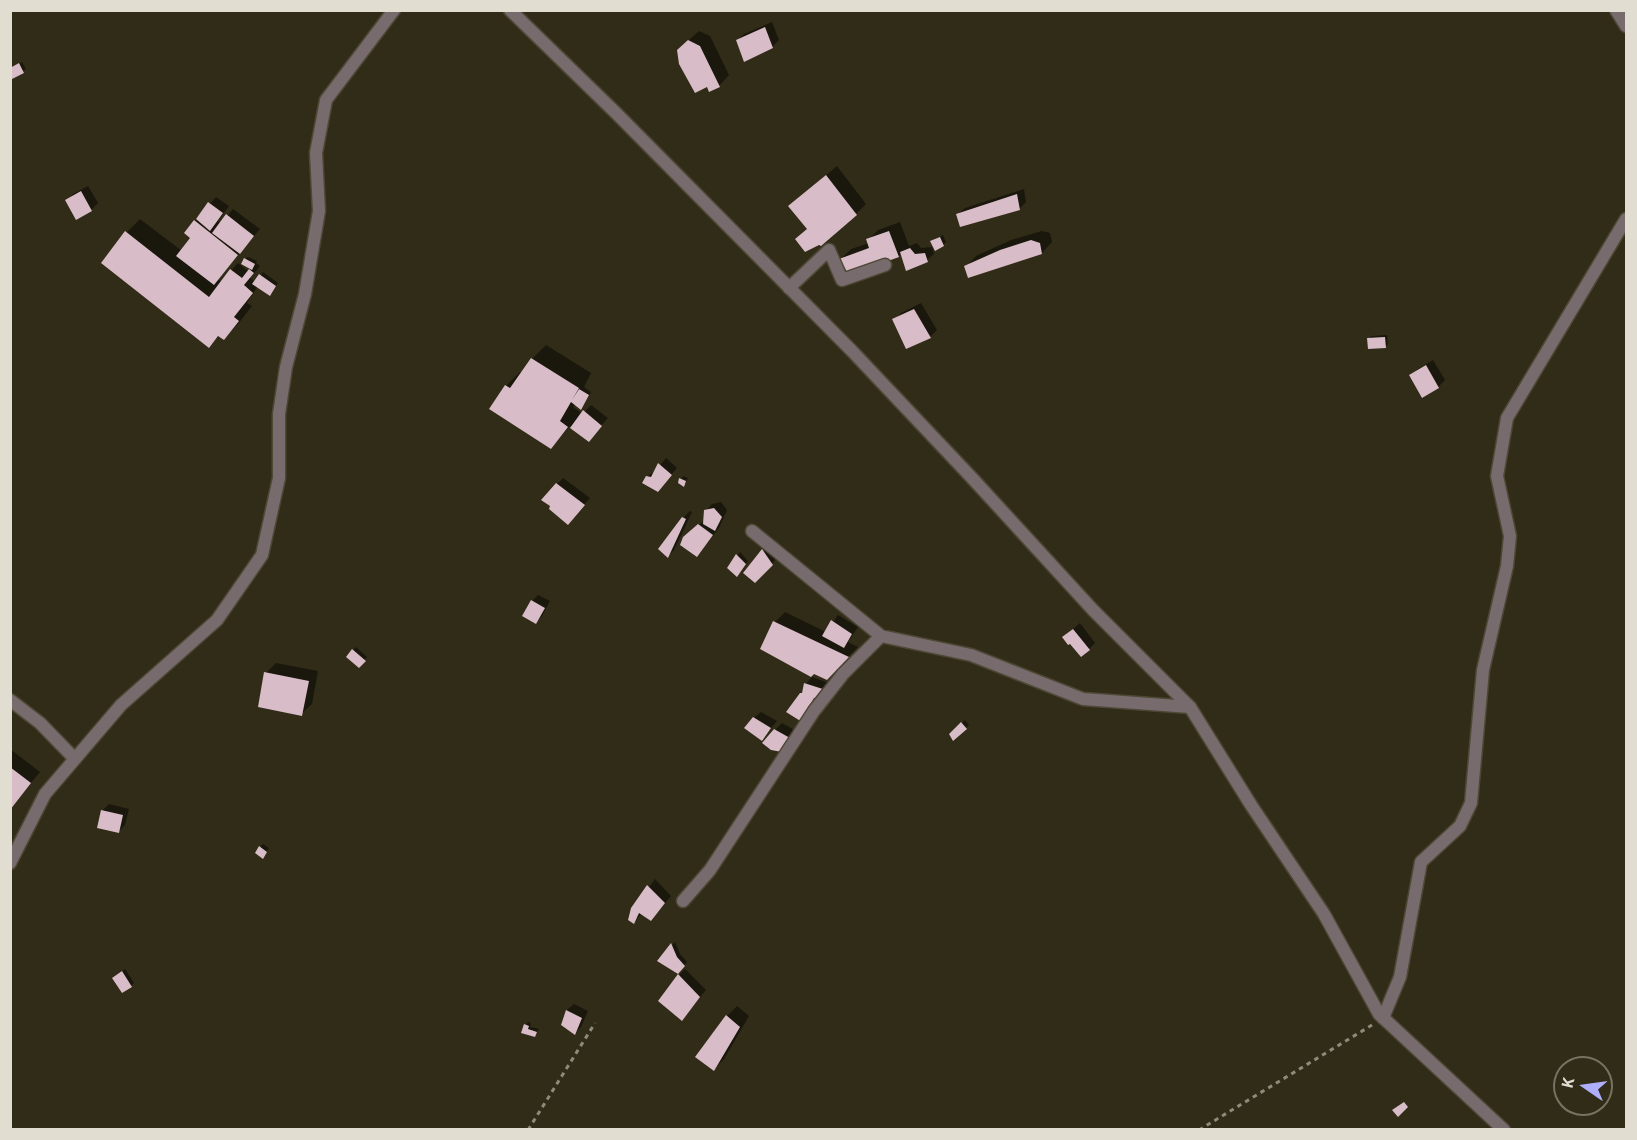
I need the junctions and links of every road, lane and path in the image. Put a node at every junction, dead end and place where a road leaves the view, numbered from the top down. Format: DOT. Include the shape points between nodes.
graph roads {
  1 [pos="394,10"];
  2 [pos="510,10"];
  3 [pos="1616,10"];
  4 [pos="1626,26"];
  5 [pos="1626,219"];
  6 [pos="885,265"];
  7 [pos="789,288"];
  8 [pos="752,531"];
  9 [pos="881,636"];
  10 [pos="10,700"];
  11 [pos="1190,707"];
  12 [pos="75,759"];
  13 [pos="10,863"];
  14 [pos="683,901"];
  15 [pos="1383,1018"];
  16 [pos="595,1023"];
  17 [pos="528,1130"];
  18 [pos="1199,1130"];
  19 [pos="1504,1130"];
  1 -- 12 [label="street" via="326,100 316,153 320,210 305,294 286,367 279,414 279,478 262,555 217,620 121,705"];
  2 -- 7 [label="street"];
  3 -- 4 [label="street"];
  5 -- 15 [label="street" via="1507,418 1497,476 1510,536 1483,670 1471,803 1460,826 1421,862 1400,977"];
  6 -- 7 [label="street" via="842,280 829,250"];
  7 -- 11 [label="street" via="972,477 1093,610"];
  8 -- 9 [label="street"];
  9 -- 11 [label="street" via="971,655 1083,699"];
  9 -- 14 [label="street" via="843,674 814,711 710,870"];
  10 -- 12 [label="street" via="40,723"];
  11 -- 15 [label="street" via="1324,914"];
  12 -- 13 [label="street" via="45,794"];
  15 -- 18 [label="path"];
  15 -- 19 [label="street"];
  16 -- 17 [label="path"];
}
